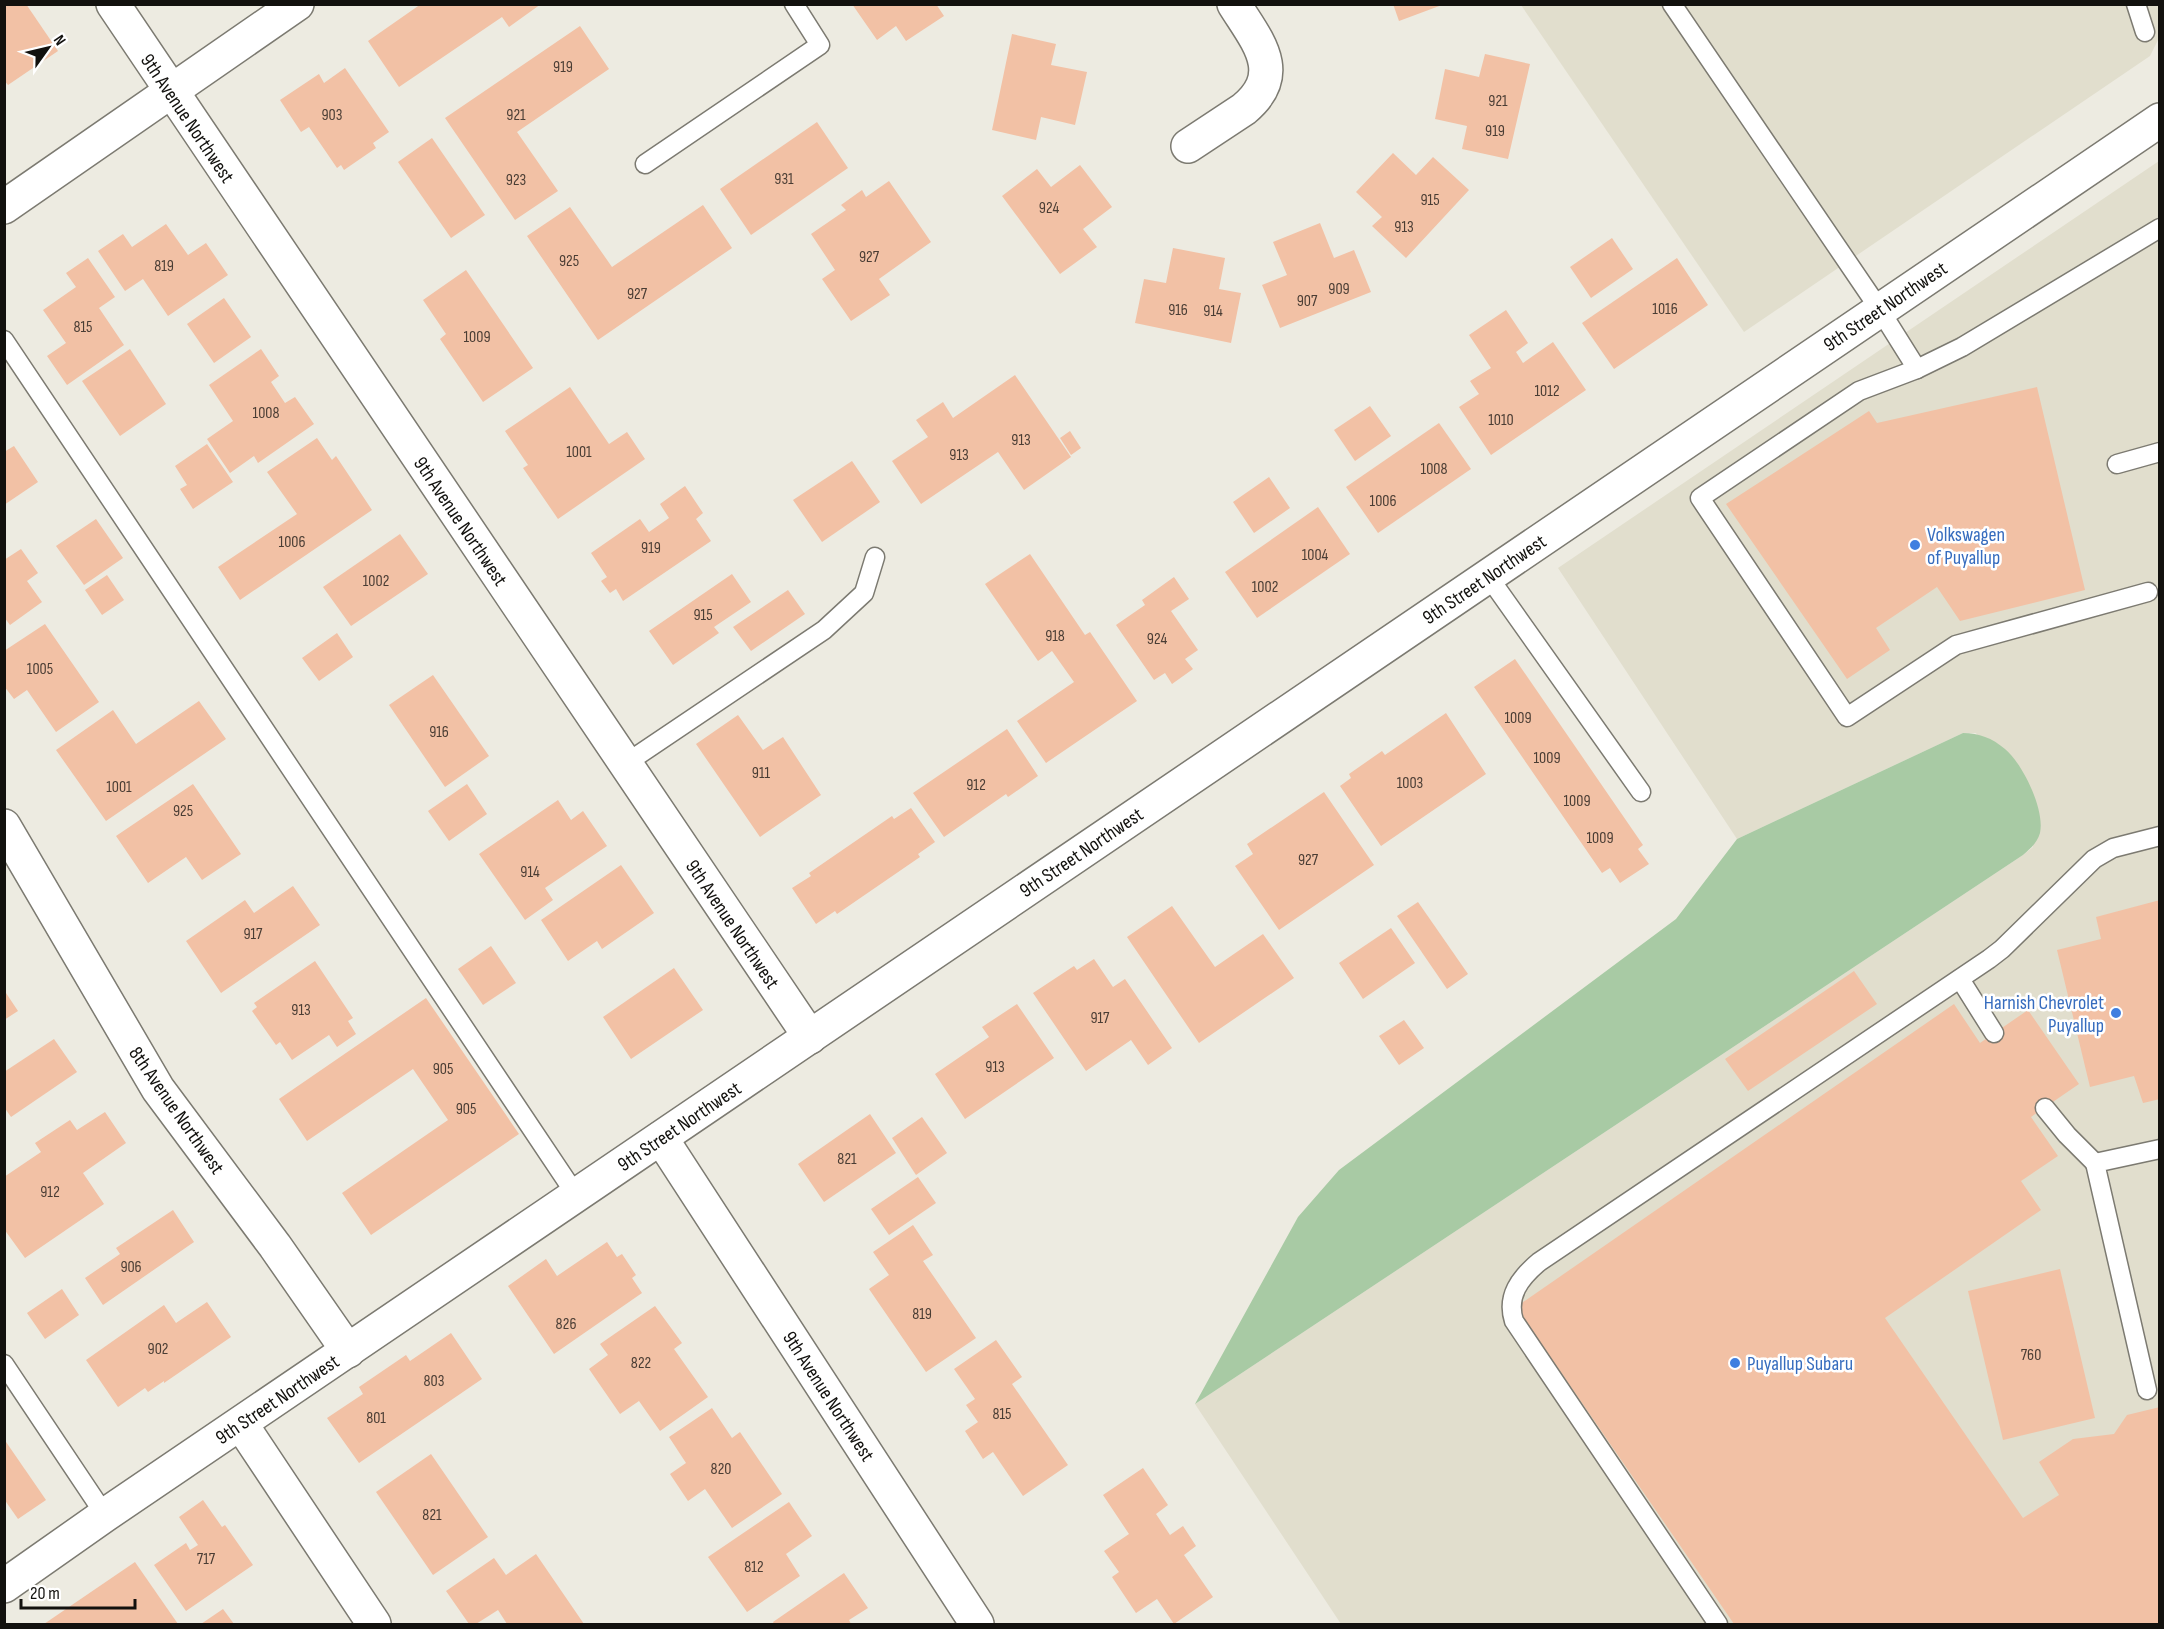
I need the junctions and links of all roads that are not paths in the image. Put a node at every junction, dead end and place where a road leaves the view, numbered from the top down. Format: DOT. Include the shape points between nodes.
graph roads {
  1 [pos="113,4"];
  2 [pos="297,4"];
  3 [pos="795,4"];
  4 [pos="1234,4"];
  5 [pos="1672,4"];
  6 [pos="2136,4"];
  7 [pos="2145,32"];
  8 [pos="171,93"];
  9 [pos="2160,120"];
  10 [pos="1188,146"];
  11 [pos="645,164"];
  12 [pos="4,207"];
  13 [pos="2160,228"];
  14 [pos="1880,310"];
  15 [pos="4,340"];
  16 [pos="1917,369"];
  17 [pos="2160,452"];
  18 [pos="2117,464"];
  19 [pos="875,557"];
  20 [pos="1488,576"];
  21 [pos="2148,592"];
  22 [pos="625,764"];
  23 [pos="1641,792"];
  24 [pos="4,826"];
  25 [pos="2160,836"];
  26 [pos="1960,979"];
  27 [pos="1994,1033"];
  28 [pos="810,1037"];
  29 [pos="2045,1108"];
  30 [pos="661,1138"];
  31 [pos="2160,1149"];
  32 [pos="2096,1163"];
  33 [pos="576,1195"];
  34 [pos="348,1351"];
  35 [pos="4,1364"];
  36 [pos="2147,1390"];
  37 [pos="241,1424"];
  38 [pos="105,1515"];
  39 [pos="4,1586"];
  40 [pos="374,1624"];
  41 [pos="977,1624"];
  42 [pos="1718,1624"];
  1 -- 8 [label="street, 9th Avenue Northwest"];
  2 -- 8 [label="street"];
  3 -- 11 [label="lane" via="820,45"];
  4 -- 10 [label="street" via="1264,56 1264,86 1253,102"];
  5 -- 14 [label="lane"];
  6 -- 7 [label="lane"];
  8 -- 12 [label="street"];
  8 -- 22 [label="street, 9th Avenue Northwest"];
  9 -- 14 [label="street, 9th Street Northwest"];
  13 -- 16 [label="lane" via="1962,347"];
  14 -- 16 [label="lane"];
  14 -- 20 [label="street, 9th Street Northwest"];
  15 -- 33 [label="lane"];
  16 -- 21 [label="lane" via="1859,390 1700,498 1847,717 1956,645"];
  17 -- 18 [label="lane"];
  19 -- 22 [label="lane" via="864,593 824,630"];
  20 -- 23 [label="lane"];
  20 -- 28 [label="street, 9th Street Northwest"];
  22 -- 28 [label="street, 9th Avenue Northwest"];
  24 -- 34 [label="street, 8th Avenue Northwest" via="158,1089"];
  25 -- 26 [label="lane" via="2113,848 2094,859 2002,949"];
  26 -- 27 [label="lane"];
  26 -- 42 [label="lane" via="1539,1263 1514,1291 1510,1308 1514,1321"];
  28 -- 30 [label="street, 9th Street Northwest"];
  29 -- 32 [label="lane"];
  30 -- 33 [label="street, 9th Street Northwest"];
  30 -- 41 [label="street, 9th Avenue Northwest"];
  31 -- 32 [label="lane"];
  32 -- 36 [label="lane"];
  33 -- 34 [label="street, 9th Street Northwest"];
  34 -- 37 [label="street, 9th Street Northwest"];
  35 -- 38 [label="lane"];
  37 -- 38 [label="street, 9th Street Northwest"];
  37 -- 40 [label="street"];
  38 -- 39 [label="street, 9th Street Northwest"];
}
